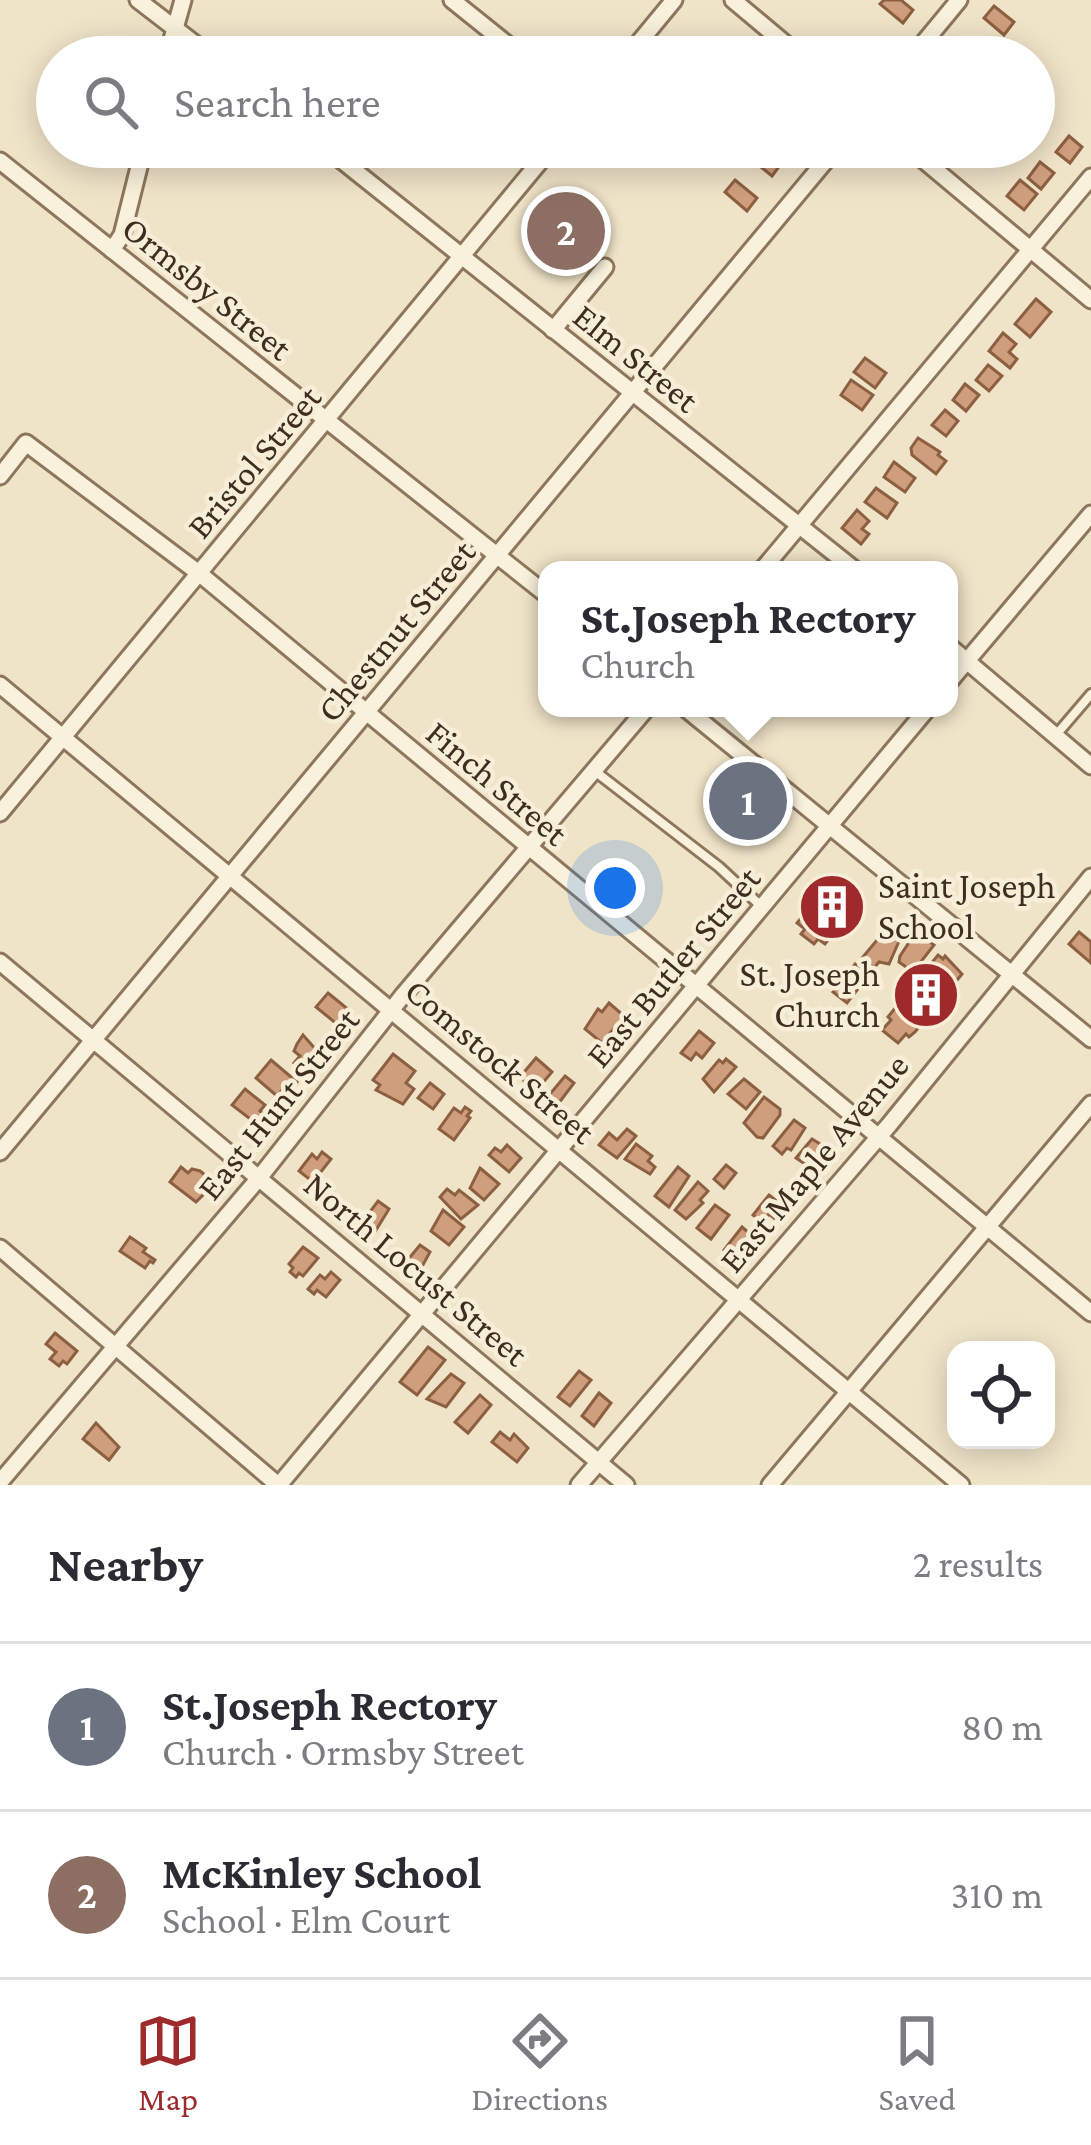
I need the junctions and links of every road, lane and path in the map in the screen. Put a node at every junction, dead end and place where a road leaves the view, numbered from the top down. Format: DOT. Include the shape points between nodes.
graph roads {
  1 [pos="138,0"];
  2 [pos="183,0"];
  3 [pos="452,0"];
  4 [pos="674,0"];
  5 [pos="733,0"];
  6 [pos="959,0"];
  7 [pos="175,28"];
  8 [pos="173,36"];
  9 [pos="185,36"];
  10 [pos="497,36"];
  11 [pos="644,36"];
  12 [pos="776,36"];
  13 [pos="929,36"];
  14 [pos="0,161"];
  15 [pos="139,168"];
  16 [pos="351,168"];
  17 [pos="535,168"];
  18 [pos="819,168"];
  19 [pos="933,168"];
  20 [pos="1091,177"];
  21 [pos="112,250"];
  22 [pos="1031,250"];
  23 [pos="462,256"];
  24 [pos="605,267"];
  25 [pos="1091,301"];
  26 [pos="553,330"];
  27 [pos="631,392"];
  28 [pos="327,422"];
  29 [pos="0,476"];
  30 [pos="1091,514"];
  31 [pos="799,525"];
  32 [pos="498,555"];
  33 [pos="769,561"];
  34 [pos="844,561"];
  35 [pos="200,574"];
  36 [pos="538,588"];
  37 [pos="958,654"];
  38 [pos="967,661"];
  39 [pos="958,672"];
  40 [pos="0,685"];
  41 [pos="1091,694"];
  42 [pos="366,712"];
  43 [pos="640,717"];
  44 [pos="696,717"];
  45 [pos="921,717"];
  46 [pos="1055,736"];
  47 [pos="62,737"];
  48 [pos="1091,766"];
  49 [pos="595,772"];
  50 [pos="0,813"];
  51 [pos="830,826"];
  52 [pos="530,848"];
  53 [pos="230,876"];
  54 [pos="1091,877"];
  55 [pos="763,907"];
  56 [pos="0,962"];
  57 [pos="1010,975"];
  58 [pos="696,987"];
  59 [pos="392,1010"];
  60 [pos="1091,1039"];
  61 [pos="94,1040"];
  62 [pos="1091,1104"];
  63 [pos="877,1138"];
  64 [pos="560,1150"];
  65 [pos="0,1152"];
  66 [pos="259,1178"];
  67 [pos="986,1226"];
  68 [pos="0,1248"];
  69 [pos="738,1299"];
  70 [pos="423,1312"];
  71 [pos="1091,1313"];
  72 [pos="116,1348"];
  73 [pos="850,1393"];
  74 [pos="598,1462"];
  75 [pos="0,1481"];
  76 [pos="279,1485"];
  77 [pos="580,1485"];
  78 [pos="626,1485"];
  79 [pos="770,1485"];
  80 [pos="961,1485"];
  1 -- 7 [label="street"];
  2 -- 7 [label="street"];
  3 -- 10 [label="street"];
  4 -- 11 [label="street"];
  5 -- 12 [label="street"];
  6 -- 13 [label="street"];
  7 -- 8 [label="street"];
  7 -- 9 [label="street"];
  14 -- 21 [label="street, Ormsby Street"];
  15 -- 21 [label="street"];
  16 -- 23 [label="street, Elm Street"];
  17 -- 23 [label="street, Bristol Street"];
  18 -- 27 [label="street, Chestnut Street"];
  19 -- 22 [label="street"];
  20 -- 22 [label="street"];
  21 -- 28 [label="street, Ormsby Street"];
  22 -- 25 [label="street"];
  22 -- 31 [label="street"];
  23 -- 26 [label="street, Elm Street"];
  23 -- 28 [label="street, Bristol Street"];
  24 -- 26 [label="street"];
  26 -- 27 [label="street, Elm Street"];
  27 -- 31 [label="street, Elm Street"];
  27 -- 32 [label="street, Chestnut Street"];
  28 -- 32 [label="street, Ormsby Street"];
  28 -- 35 [label="street, Bristol Street"];
  29 -- 35 [label="street, Finch Street" via="26,443"];
  30 -- 38 [label="street"];
  31 -- 33 [label="street"];
  31 -- 34 [label="street, Elm Street"];
  32 -- 36 [label="street, Ormsby Street"];
  32 -- 42 [label="street, Chestnut Street"];
  35 -- 42 [label="street, Finch Street"];
  35 -- 47 [label="street, Bristol Street"];
  37 -- 38 [label="street"];
  38 -- 39 [label="street"];
  38 -- 46 [label="street"];
  40 -- 47 [label="street, Comstock Street"];
  41 -- 46 [label="lane"];
  42 -- 52 [label="street, Finch Street"];
  42 -- 53 [label="street, Chestnut Street"];
  43 -- 49 [label="street, East Hunt Street"];
  44 -- 51 [label="street"];
  45 -- 51 [label="street, East Butler Street"];
  46 -- 48 [label="street"];
  47 -- 50 [label="street, Bristol Street"];
  47 -- 53 [label="street, Comstock Street"];
  49 -- 52 [label="street, East Hunt Street"];
  49 -- 55 [label="lane"];
  51 -- 55 [label="street, East Butler Street"];
  51 -- 57 [label="street"];
  52 -- 58 [label="street, Finch Street"];
  52 -- 59 [label="street, East Hunt Street"];
  53 -- 59 [label="street, Comstock Street"];
  53 -- 61 [label="street, Chestnut Street"];
  54 -- 57 [label="street, East Maple Avenue"];
  55 -- 58 [label="street, East Butler Street"];
  56 -- 61 [label="street, North Locust Street"];
  57 -- 60 [label="street"];
  57 -- 63 [label="street, East Maple Avenue"];
  58 -- 63 [label="street, Finch Street"];
  58 -- 64 [label="street, East Butler Street"];
  59 -- 64 [label="street, Comstock Street"];
  59 -- 66 [label="street, East Hunt Street"];
  61 -- 65 [label="street, Chestnut Street"];
  61 -- 66 [label="street, North Locust Street"];
  62 -- 67 [label="street"];
  63 -- 67 [label="street, Finch Street"];
  63 -- 69 [label="street, East Maple Avenue"];
  64 -- 69 [label="street, Comstock Street"];
  64 -- 70 [label="street, East Butler Street"];
  66 -- 70 [label="street, North Locust Street"];
  66 -- 72 [label="street, East Hunt Street"];
  67 -- 71 [label="street, Finch Street"];
  67 -- 73 [label="street"];
  68 -- 72 [label="street"];
  69 -- 73 [label="street, Comstock Street"];
  69 -- 74 [label="street, East Maple Avenue"];
  70 -- 74 [label="street, North Locust Street"];
  70 -- 76 [label="street, East Butler Street"];
  72 -- 75 [label="street, East Hunt Street"];
  72 -- 76 [label="street"];
  73 -- 79 [label="street"];
  73 -- 80 [label="street, Comstock Street"];
  74 -- 77 [label="street, East Maple Avenue"];
  74 -- 78 [label="street, North Locust Street"];
}
